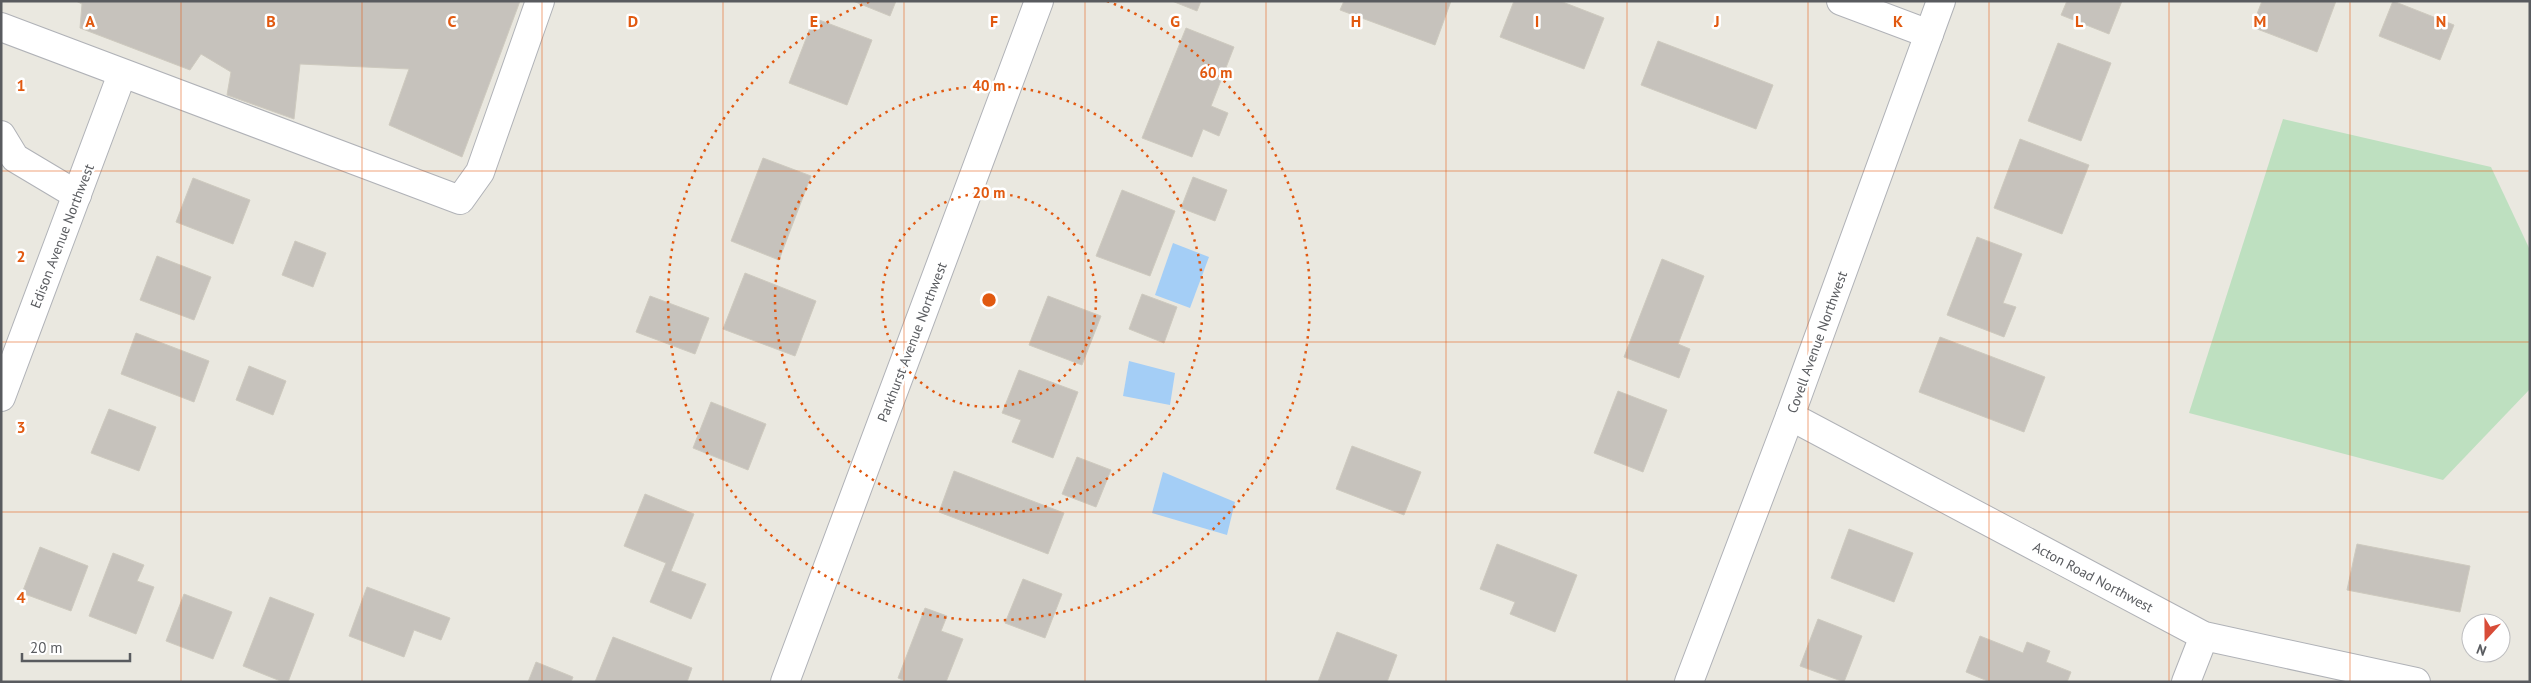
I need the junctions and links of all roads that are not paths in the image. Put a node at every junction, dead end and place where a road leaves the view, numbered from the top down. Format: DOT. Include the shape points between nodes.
graph roads {
  1 [pos="540,1"];
  2 [pos="1039,1"];
  3 [pos="1841,1"];
  4 [pos="1941,1"];
  5 [pos="1,27"];
  6 [pos="1929,34"];
  7 [pos="122,74"];
  8 [pos="1,134"];
  9 [pos="77,195"];
  10 [pos="1,396"];
  11 [pos="1790,416"];
  12 [pos="2204,636"];
  13 [pos="784,682"];
  14 [pos="1690,682"];
  15 [pos="2186,682"];
  16 [pos="2416,682"];
  1 -- 7 [label="street" via="480,172 460,200"];
  2 -- 13 [label="street, Parkhurst Avenue Northwest"];
  3 -- 6 [label="street"];
  4 -- 6 [label="street, Covell Avenue Northwest"];
  5 -- 7 [label="street"];
  6 -- 11 [label="street, Covell Avenue Northwest"];
  7 -- 9 [label="street, Edison Avenue Northwest"];
  8 -- 9 [label="street" via="15,158"];
  9 -- 10 [label="street, Edison Avenue Northwest"];
  11 -- 12 [label="street, Acton Road Northwest"];
  11 -- 14 [label="street, Covell Avenue Northwest"];
  12 -- 15 [label="street"];
  12 -- 16 [label="street, Acton Road Northwest"];
}
